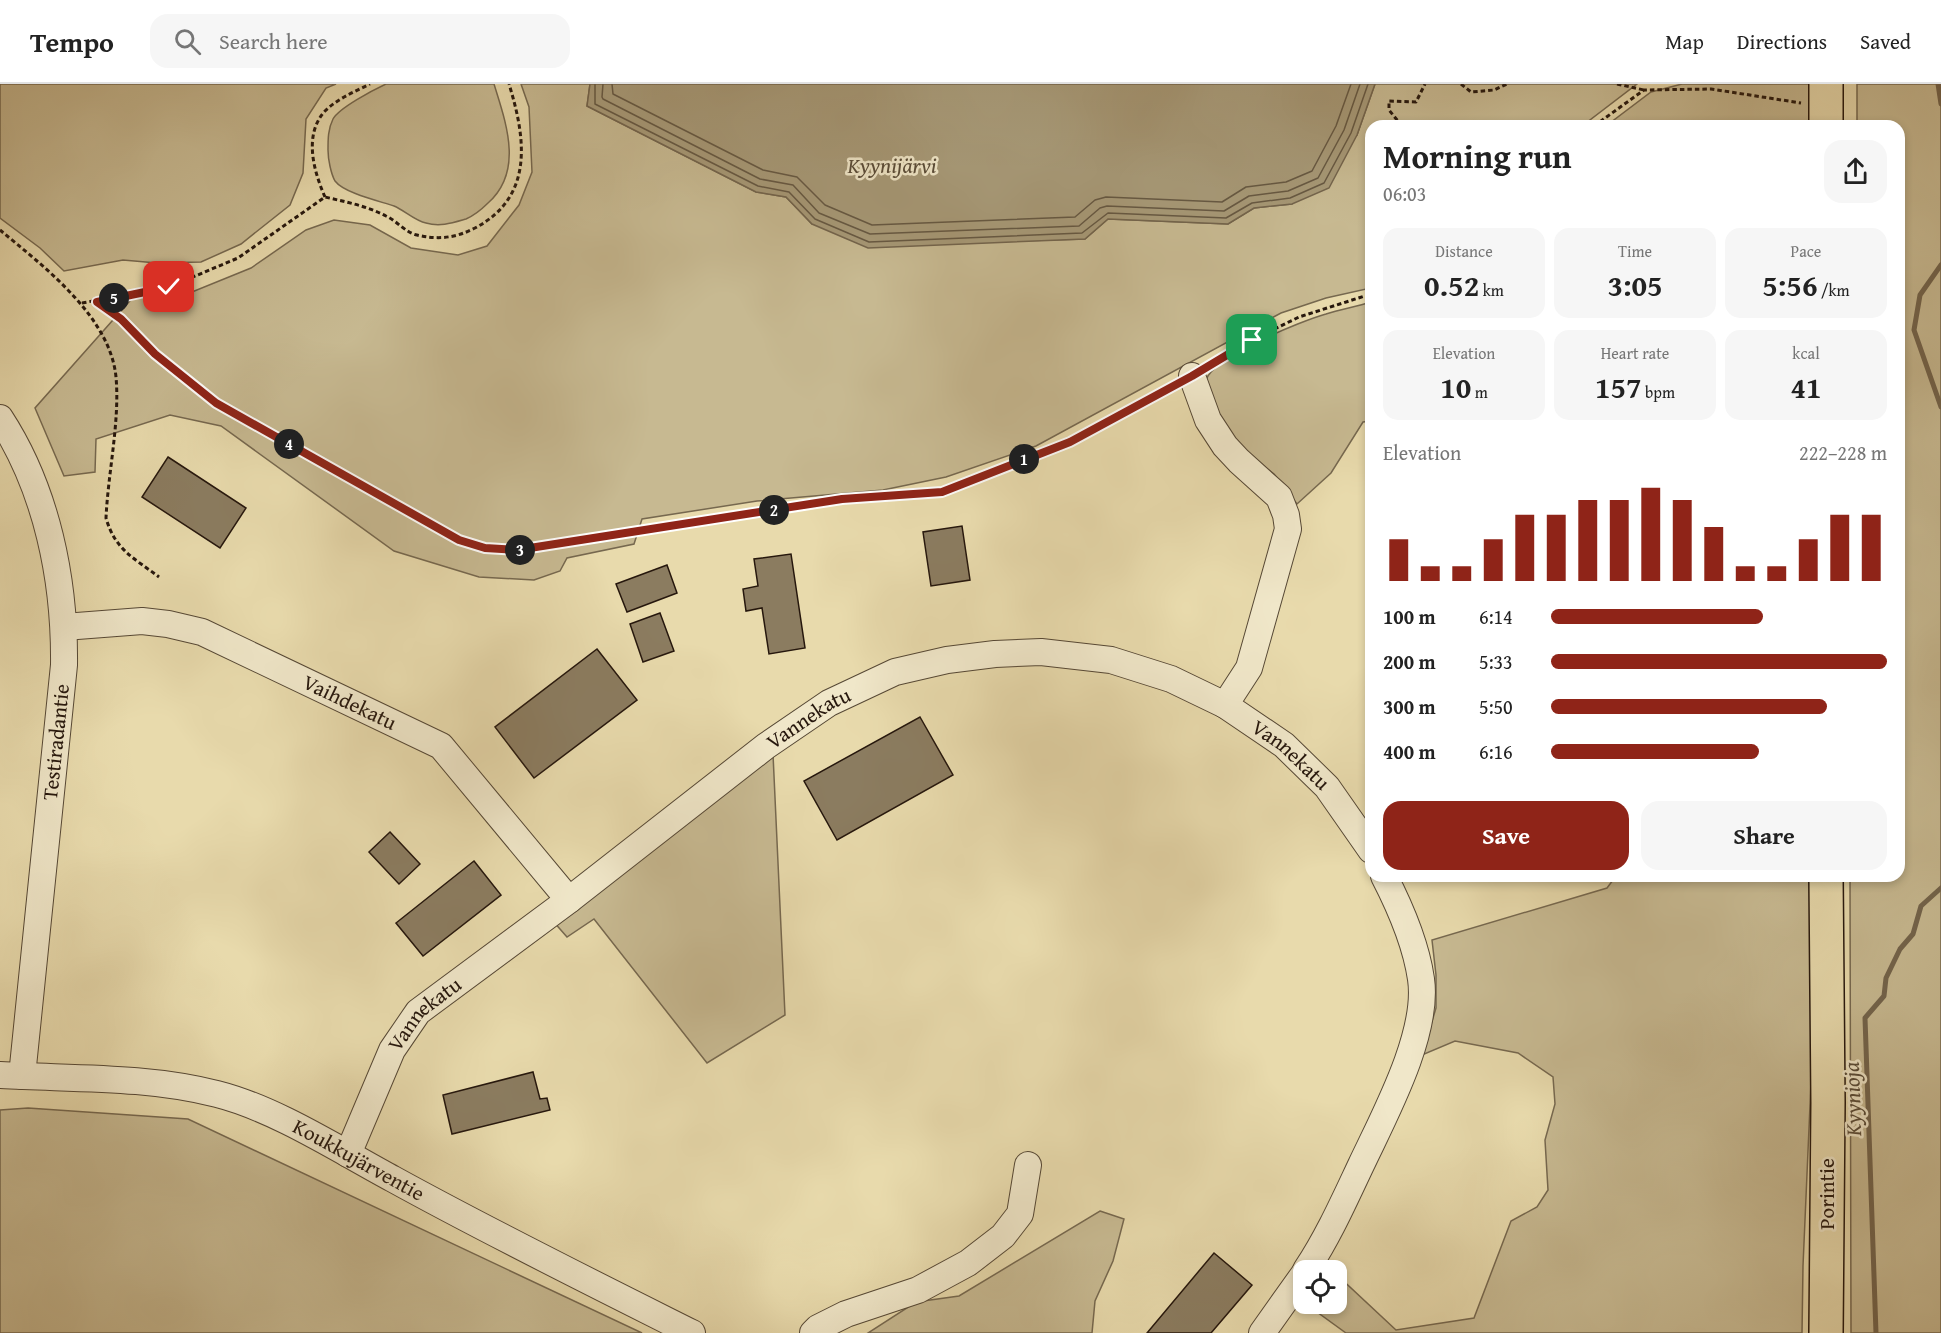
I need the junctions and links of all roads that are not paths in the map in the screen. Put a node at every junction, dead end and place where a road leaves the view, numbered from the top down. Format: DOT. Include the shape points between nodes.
graph roads {
  1 [pos="1192,376"];
  2 [pos="0,418"];
  3 [pos="64,627"];
  4 [pos="1225,705"];
  5 [pos="1365,840"];
  6 [pos="1387,882"];
  7 [pos="1826,882"];
  8 [pos="569,900"];
  9 [pos="11,1076"];
  10 [pos="348,1154"];
  11 [pos="1028,1165"];
  12 [pos="1313,1260"];
  13 [pos="1293,1289"];
  14 [pos="692,1333"];
  15 [pos="813,1333"];
  16 [pos="1262,1333"];
  17 [pos="1826,1333"];
  1 -- 4 [label="street" via="1208,420 1225,446 1279,497 1288,529 1249,668"];
  2 -- 3 [label="street, Testiradantie" via="29,472 46,522"];
  3 -- 8 [label="street, Vaihdekatu" via="142,621 202,632 441,746"];
  3 -- 9 [label="street, Testiradantie" via="64,665"];
  4 -- 5 [label="street, Vannekatu" via="1284,745 1327,787"];
  4 -- 8 [label="street, Vannekatu" via="1171,679 1111,660 1041,652 947,660 895,672 829,703 775,740"];
  6 -- 12 [label="street" via="1411,939 1421,980 1421,1018 1396,1092"];
  7 -- 17 [label="highway, Porintie"];
  8 -- 10 [label="street, Vannekatu" via="418,1012 392,1050"];
  9 -- 10 [label="street, Koukkujärventie" via="141,1082 219,1094 289,1123"];
  10 -- 14 [label="street, Koukkujärventie"];
  11 -- 15 [label="street" via="1020,1214 1003,1236 968,1263 918,1290 846,1314"];
  13 -- 16 [label="street"];
}
